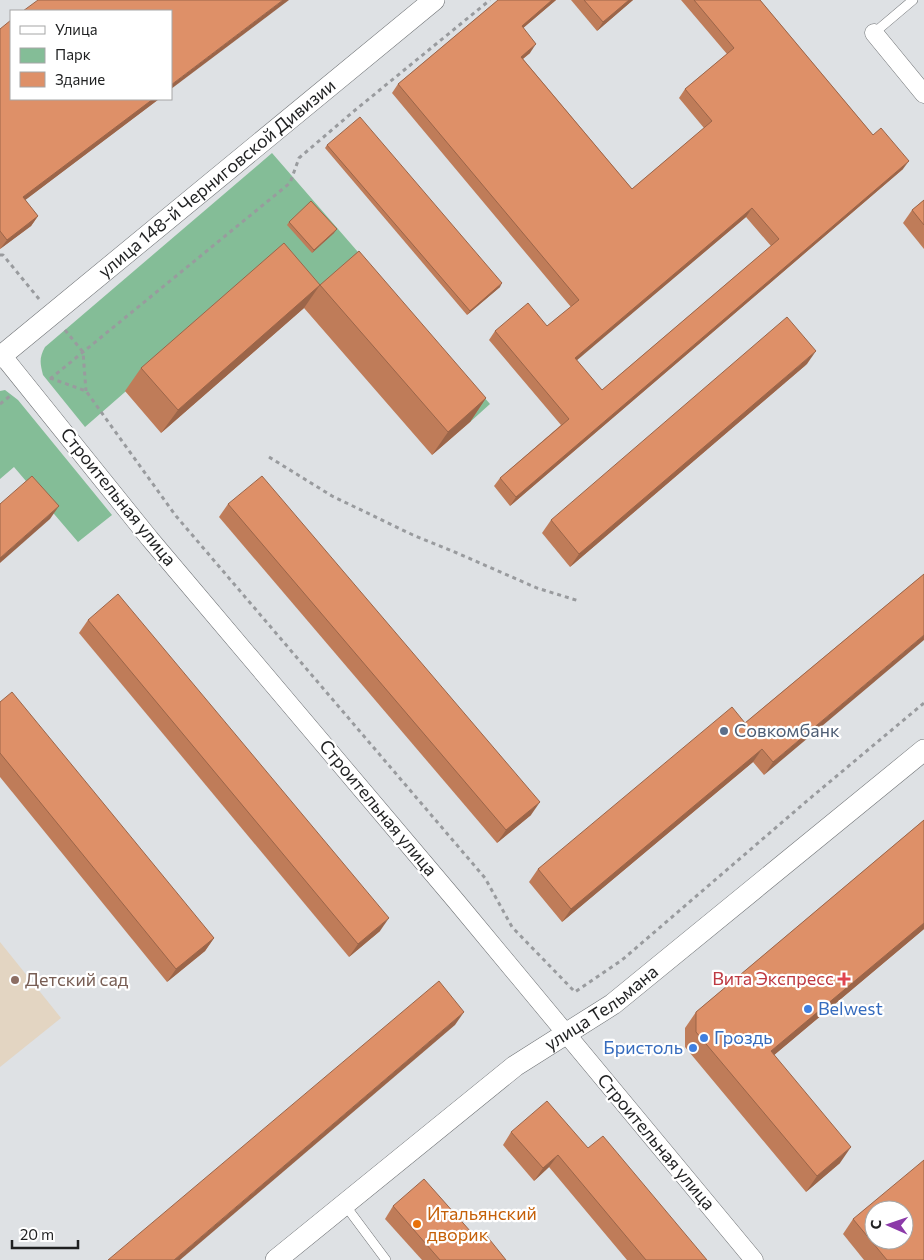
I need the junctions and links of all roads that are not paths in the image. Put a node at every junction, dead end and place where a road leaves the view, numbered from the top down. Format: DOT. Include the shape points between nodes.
graph roads {
  1 [pos="434,0"];
  2 [pos="913,0"];
  3 [pos="874,34"];
  4 [pos="924,94"];
  5 [pos="1,356"];
  6 [pos="924,750"];
  7 [pos="565,1034"];
  8 [pos="345,1204"];
  9 [pos="276,1260"];
  10 [pos="386,1260"];
  11 [pos="754,1260"];
  1 -- 5 [label="street, улица 148-й Черниговской Дивизии"];
  2 -- 3 [label="lane"];
  3 -- 4 [label="street"];
  5 -- 7 [label="street, Строительная улица"];
  6 -- 7 [label="street, улица Тельмана" via="613,1004"];
  7 -- 8 [label="street, улица Тельмана" via="515,1066"];
  7 -- 11 [label="street, Строительная улица"];
  8 -- 9 [label="street, улица Тельмана"];
  8 -- 10 [label="lane"];
}
